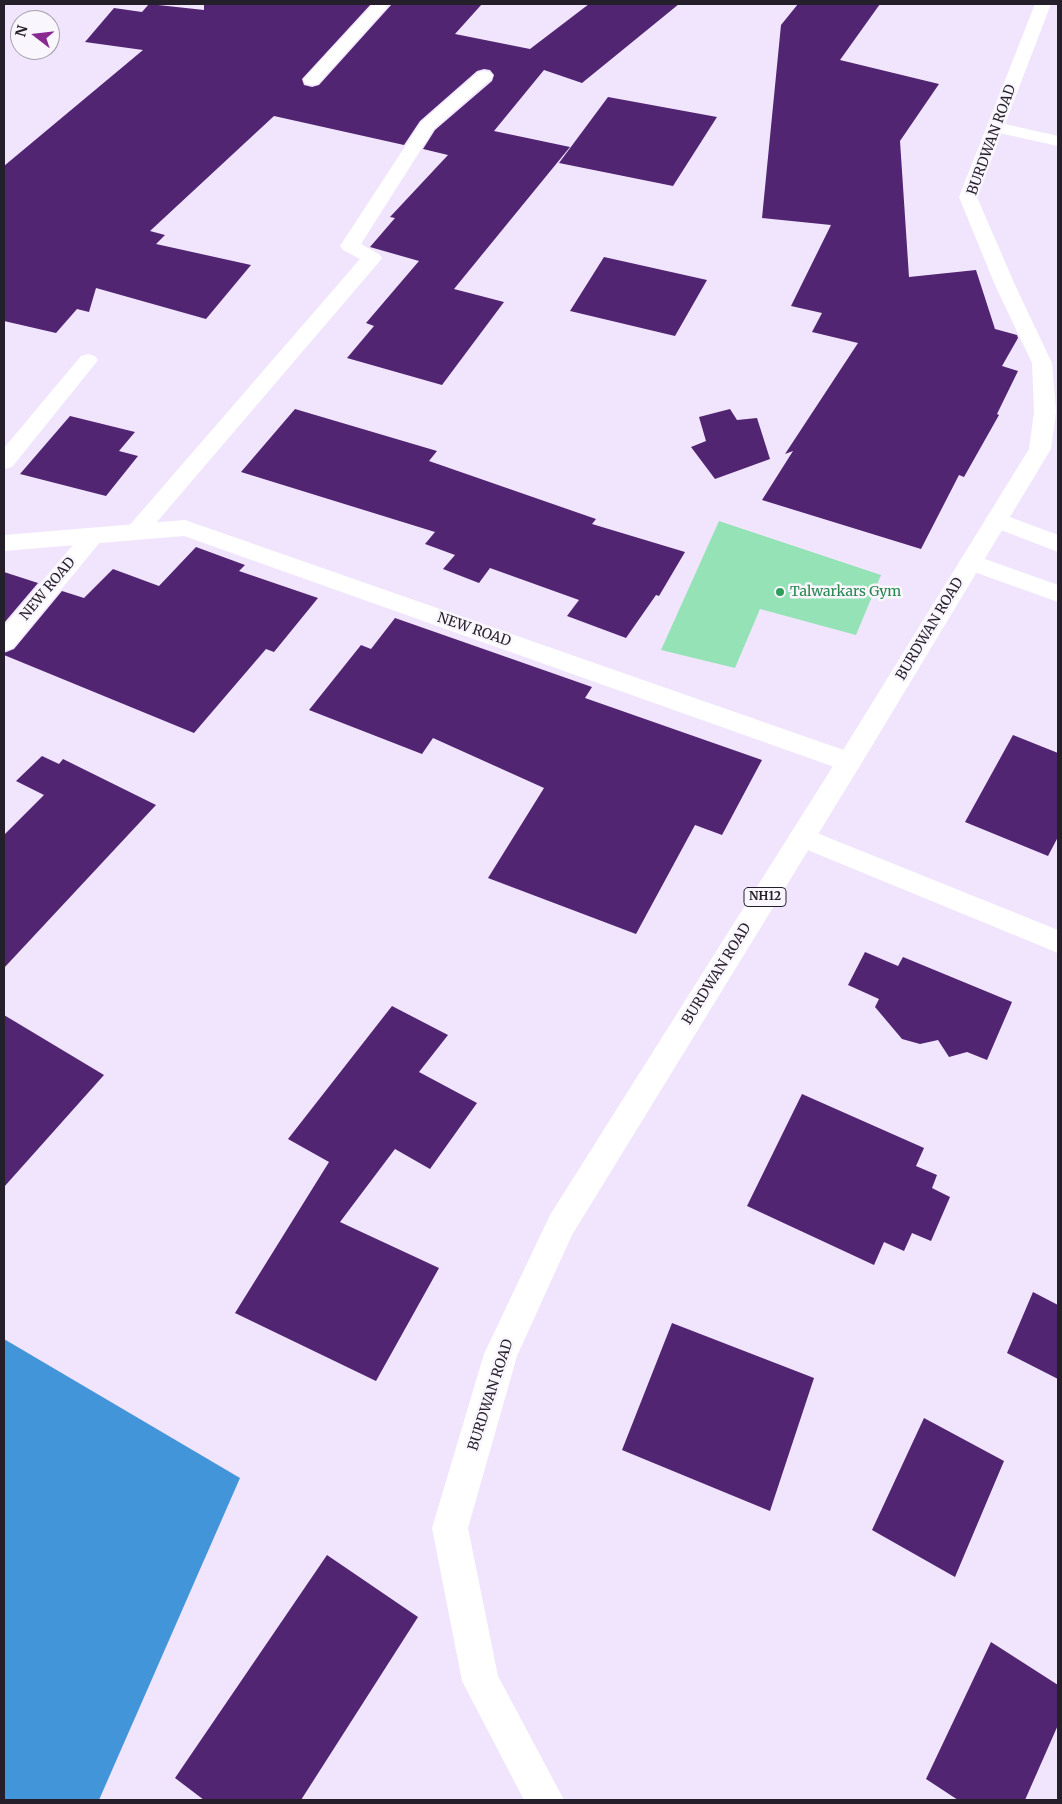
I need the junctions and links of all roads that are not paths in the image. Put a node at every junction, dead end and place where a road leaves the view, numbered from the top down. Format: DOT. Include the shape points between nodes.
graph roads {
  1 [pos="382,4"];
  2 [pos="1043,4"];
  3 [pos="484,76"];
  4 [pos="312,80"];
  5 [pos="996,127"];
  6 [pos="1058,141"];
  7 [pos="88,360"];
  8 [pos="1051,401"];
  9 [pos="4,462"];
  10 [pos="996,520"];
  11 [pos="136,532"];
  12 [pos="93,536"];
  13 [pos="4,543"];
  14 [pos="1058,544"];
  15 [pos="971,562"];
  16 [pos="1058,594"];
  17 [pos="4,642"];
  18 [pos="849,762"];
  19 [pos="802,837"];
  20 [pos="1058,942"];
  21 [pos="545,1800"];
  1 -- 4 [label="main road"];
  2 -- 5 [label="main road, BURDWAN ROAD / NH12"];
  3 -- 11 [label="main road" via="427,126 350,246 372,258"];
  5 -- 6 [label="main road"];
  5 -- 8 [label="main road, BURDWAN ROAD / NH12" via="968,198 1004,285 1042,363"];
  7 -- 9 [label="main road"];
  8 -- 10 [label="main road, BURDWAN ROAD / NH12" via="1040,449"];
  10 -- 14 [label="main road"];
  10 -- 15 [label="main road, BURDWAN ROAD / NH12"];
  11 -- 12 [label="main road, NEW ROAD"];
  11 -- 18 [label="main road, NEW ROAD" via="185,528"];
  12 -- 13 [label="main road, NEW ROAD"];
  12 -- 17 [label="main road, NEW ROAD"];
  15 -- 16 [label="main road"];
  15 -- 18 [label="main road, BURDWAN ROAD / NH12"];
  18 -- 19 [label="main road, BURDWAN ROAD / NH12"];
  19 -- 20 [label="main road"];
  19 -- 21 [label="main road, BURDWAN ROAD / NH12" via="561,1225 501,1354 450,1528 481,1681"];
}
